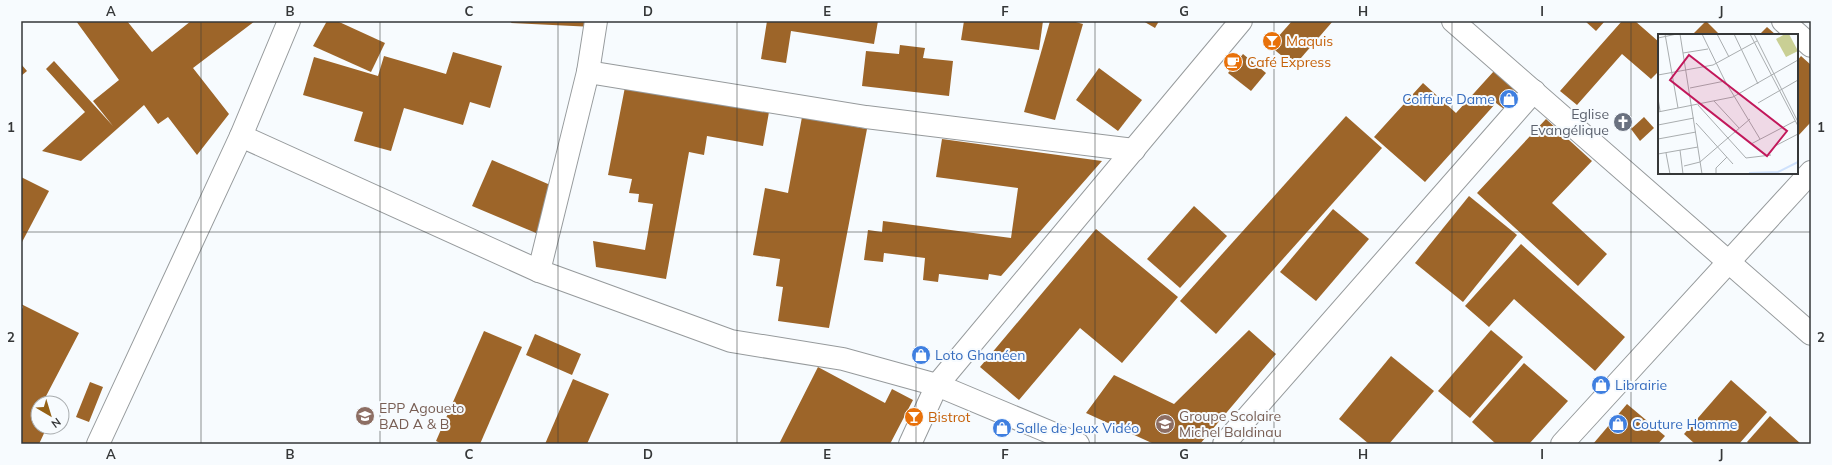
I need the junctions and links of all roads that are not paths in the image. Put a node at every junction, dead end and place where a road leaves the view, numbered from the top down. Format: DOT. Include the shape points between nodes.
graph roads {
  1 [pos="289,21"];
  2 [pos="596,21"];
  3 [pos="1241,21"];
  4 [pos="1453,21"];
  5 [pos="1783,21"];
  6 [pos="1798,34"];
  7 [pos="1798,34"];
  8 [pos="1811,46"];
  9 [pos="588,72"];
  10 [pos="1534,91"];
  11 [pos="241,136"];
  12 [pos="1134,150"];
  13 [pos="1811,172"];
  14 [pos="1728,263"];
  15 [pos="539,271"];
  16 [pos="1811,334"];
  17 [pos="937,385"];
  18 [pos="98,444"];
  19 [pos="910,444"];
  20 [pos="1078,444"];
  21 [pos="1224,444"];
  22 [pos="1562,444"];
  1 -- 11 [label="street"];
  2 -- 9 [label="street"];
  3 -- 12 [label="street"];
  4 -- 10 [label="street"];
  5 -- 6 [label="street"];
  7 -- 8 [label="street"];
  9 -- 12 [label="street" via="866,117"];
  9 -- 15 [label="street"];
  10 -- 14 [label="street"];
  10 -- 21 [label="street"];
  11 -- 15 [label="street"];
  11 -- 18 [label="street"];
  12 -- 17 [label="street"];
  13 -- 14 [label="street"];
  14 -- 16 [label="street"];
  14 -- 22 [label="street"];
  15 -- 17 [label="street" via="731,341 843,359"];
  17 -- 19 [label="street"];
  17 -- 20 [label="street"];
}
